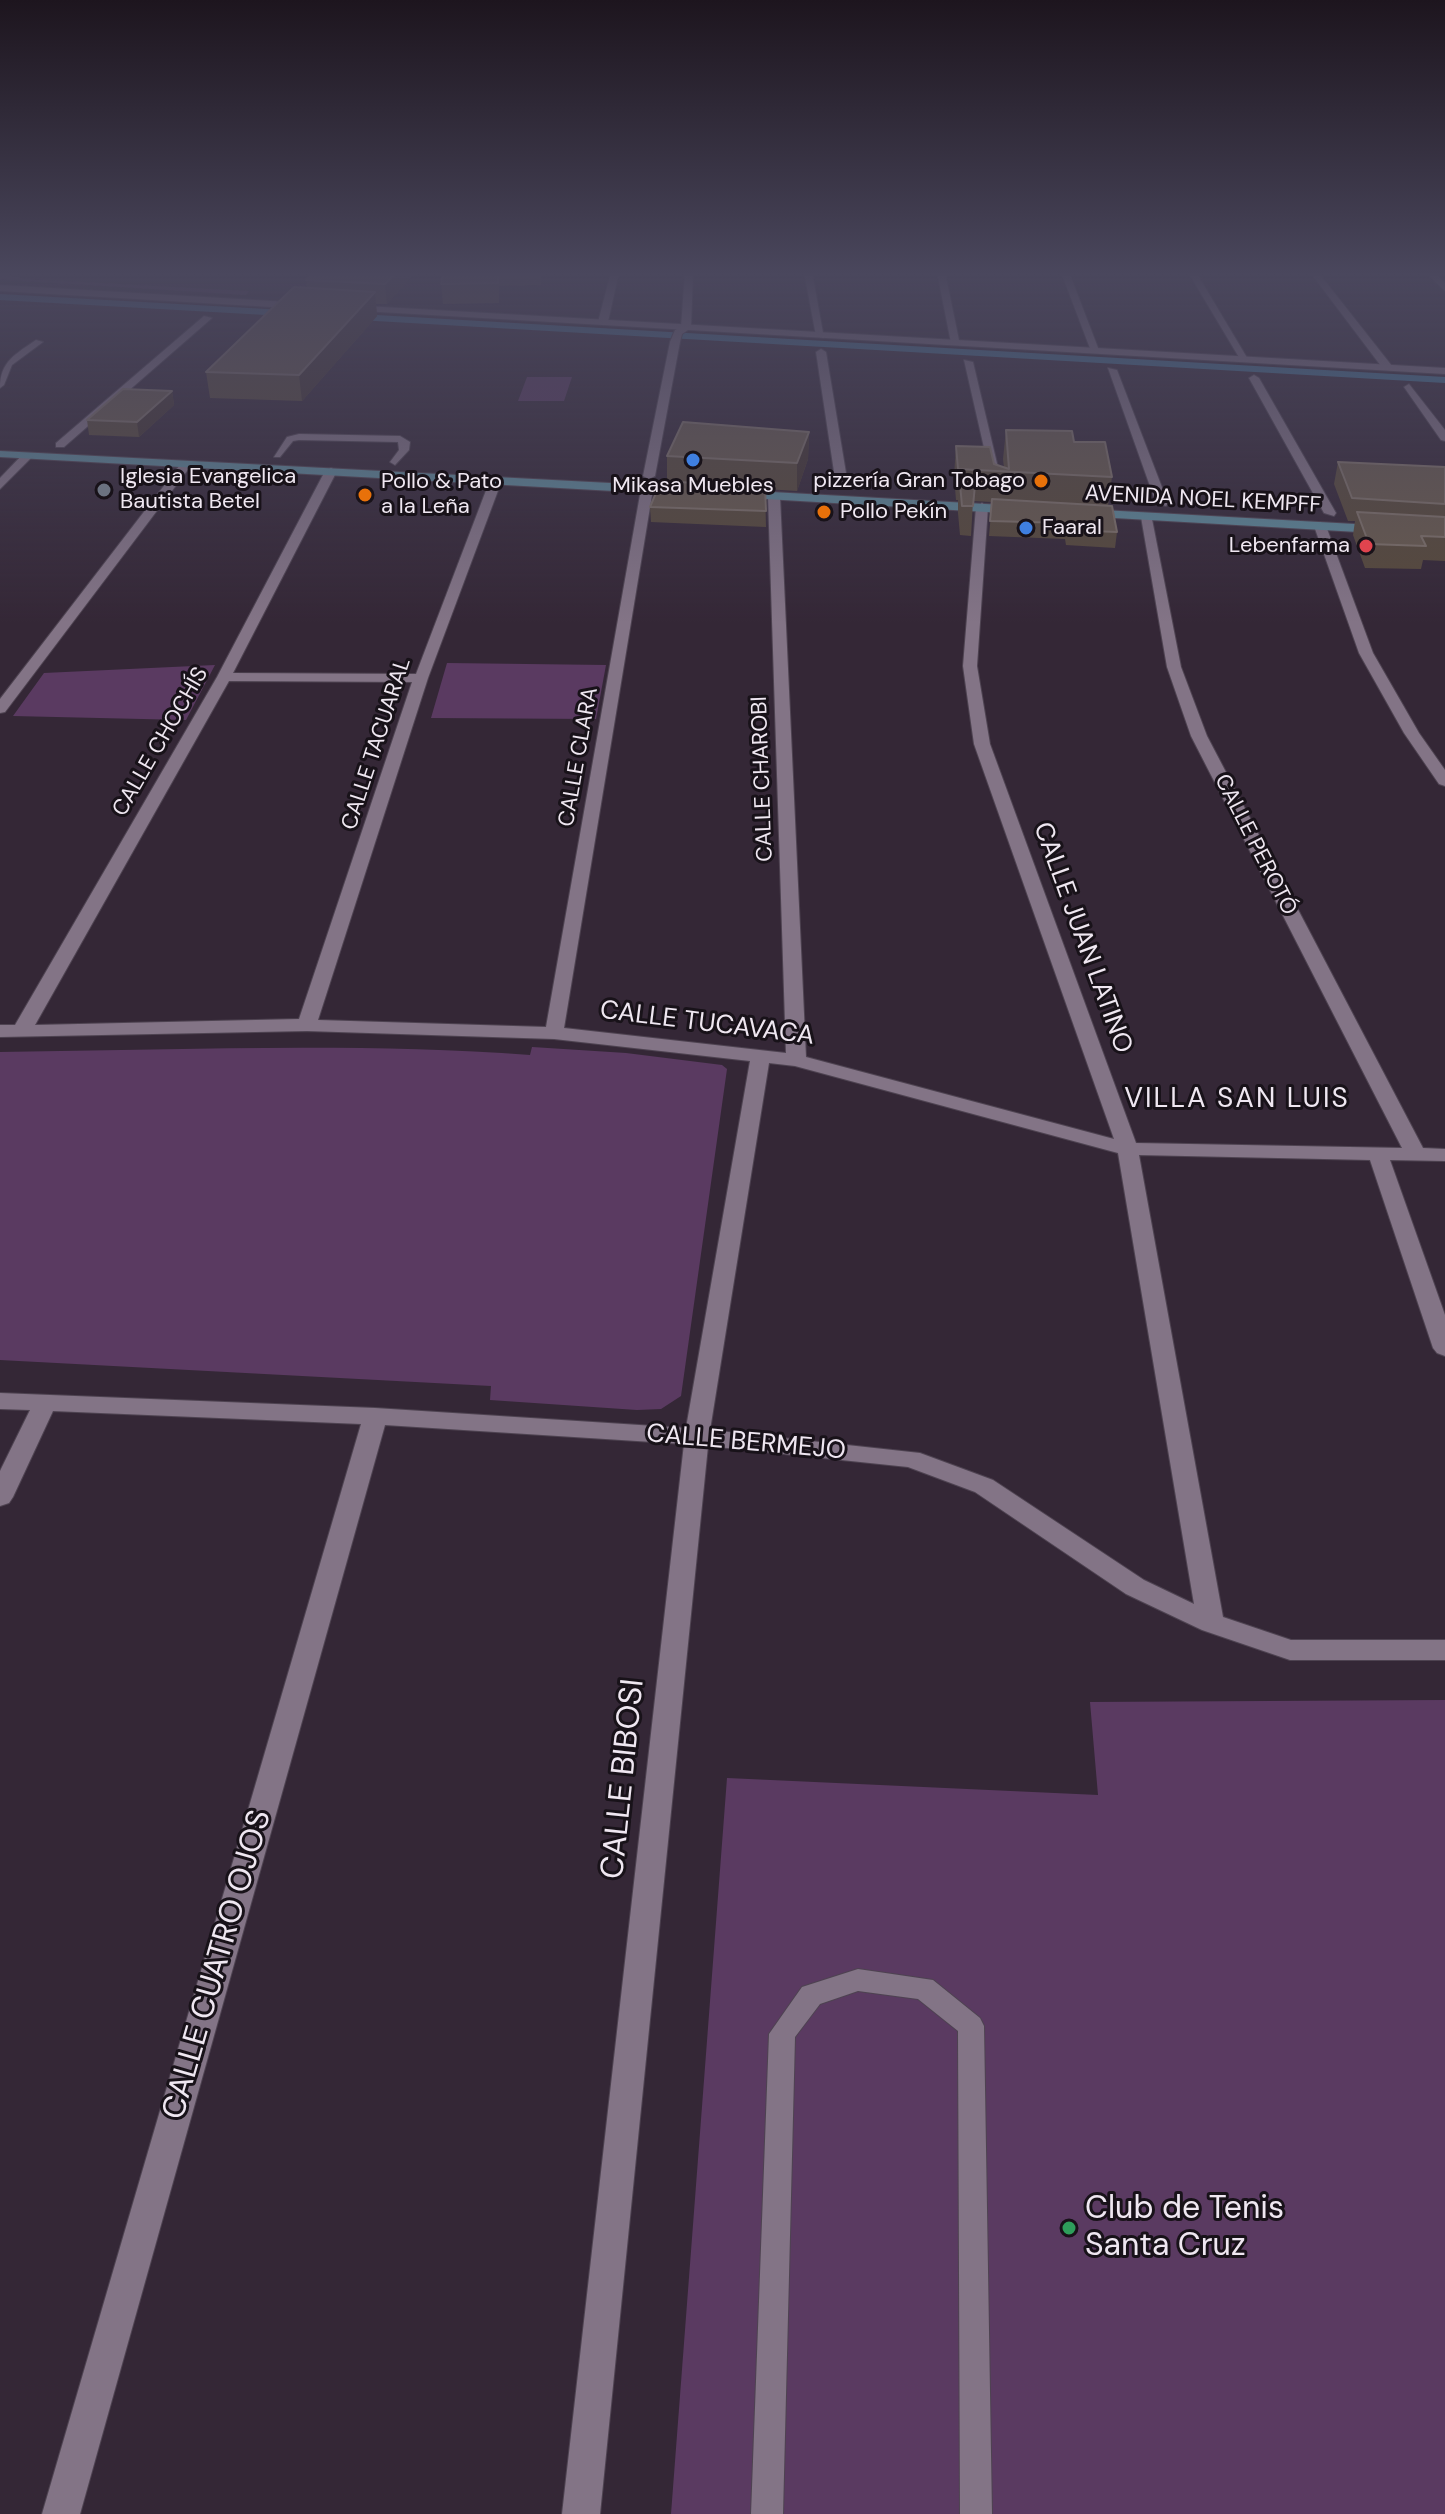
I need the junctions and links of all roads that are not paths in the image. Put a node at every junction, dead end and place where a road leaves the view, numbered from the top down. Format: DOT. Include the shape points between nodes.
graph roads {
  1 [pos="124,389"];
  2 [pos="668,389"];
  3 [pos="827,389"];
  4 [pos="975,389"];
  5 [pos="1119,389"];
  6 [pos="1259,389"];
  7 [pos="1411,389"];
  8 [pos="1445,438"];
  9 [pos="0,442"];
  10 [pos="60,445"];
  11 [pos="154,449"];
  12 [pos="0,454"];
  13 [pos="247,454"];
  14 [pos="262,454"];
  15 [pos="28,455"];
  16 [pos="277,455"];
  17 [pos="47,456"];
  18 [pos="292,456"];
  19 [pos="381,461"];
  20 [pos="330,462"];
  21 [pos="395,462"];
  22 [pos="411,462"];
  23 [pos="187,463"];
  24 [pos="475,466"];
  25 [pos="496,480"];
  26 [pos="648,482"];
  27 [pos="0,485"];
  28 [pos="698,485"];
  29 [pos="827,485"];
  30 [pos="842,485"];
  31 [pos="858,486"];
  32 [pos="721,492"];
  33 [pos="1001,494"];
  34 [pos="766,495"];
  35 [pos="1162,503"];
  36 [pos="1178,504"];
  37 [pos="982,507"];
  38 [pos="1072,507"];
  39 [pos="1147,509"];
  40 [pos="1042,511"];
  41 [pos="1345,513"];
  42 [pos="1318,515"];
  43 [pos="1445,533"];
  44 [pos="224,677"];
  45 [pos="421,678"];
  46 [pos="0,686"];
  47 [pos="17,686"];
  48 [pos="0,709"];
  49 [pos="1445,781"];
  50 [pos="307,1025"];
  51 [pos="22,1030"];
  52 [pos="0,1031"];
  53 [pos="554,1033"];
  54 [pos="761,1055"];
  55 [pos="796,1060"];
  56 [pos="1128,1149"];
  57 [pos="1378,1154"];
  58 [pos="1416,1155"];
  59 [pos="1445,1155"];
  60 [pos="1445,1348"];
  61 [pos="0,1401"];
  62 [pos="45,1403"];
  63 [pos="375,1416"];
  64 [pos="697,1437"];
  65 [pos="0,1497"];
  66 [pos="1211,1623"];
  67 [pos="1445,1650"];
  68 [pos="61,2514"];
  69 [pos="581,2514"];
  70 [pos="767,2514"];
  71 [pos="976,2514"];
  1 -- 10 [label="street"];
  2 -- 26 [label="street, CALLE CLARA"];
  3 -- 30 [label="street"];
  4 -- 33 [label="street"];
  5 -- 35 [label="street"];
  6 -- 42 [label="street"];
  7 -- 8 [label="street"];
  9 -- 10 [label="main road"];
  10 -- 11 [label="main road"];
  11 -- 13 [label="main road"];
  11 -- 17 [label="main road" via="139,456"];
  12 -- 15 [label="main road"];
  14 -- 16 [label="main road"];
  15 -- 17 [label="main road"];
  15 -- 27 [label="street"];
  16 -- 18 [label="main road"];
  16 -- 21 [label="lane" via="290,439 299,437 400,439 404,450"];
  16 -- 23 [label="main road" via="207,455"];
  17 -- 23 [label="main road"];
  19 -- 21 [label="main road"];
  20 -- 23 [label="main road"];
  20 -- 25 [label="main road"];
  20 -- 44 [label="street, CALLE CHOCHÍS"];
  21 -- 22 [label="main road"];
  23 -- 47 [label="street"];
  24 -- 26 [label="main road"];
  25 -- 26 [label="main road"];
  25 -- 45 [label="street, CALLE TACUARAL"];
  26 -- 28 [label="main road"];
  26 -- 53 [label="street, CALLE CLARA"];
  29 -- 30 [label="main road"];
  30 -- 31 [label="main road"];
  32 -- 34 [label="main road"];
  34 -- 37 [label="main road"];
  34 -- 55 [label="street, CALLE CHAROBI"];
  35 -- 36 [label="main road, AVENIDA NOEL KEMPFF"];
  35 -- 39 [label="main road, AVENIDA NOEL KEMPFF"];
  37 -- 40 [label="main road"];
  37 -- 56 [label="street, CALLE JUAN LATINO" via="970,666 982,744"];
  38 -- 39 [label="main road, AVENIDA NOEL KEMPFF"];
  39 -- 42 [label="main road, AVENIDA NOEL KEMPFF"];
  39 -- 42 [label="main road"];
  39 -- 58 [label="street, CALLE PEROTÓ" via="1174,667 1199,736"];
  41 -- 42 [label="main road, AVENIDA NOEL KEMPFF"];
  42 -- 43 [label="main road, AVENIDA NOEL KEMPFF"];
  42 -- 49 [label="street" via="1366,653"];
  44 -- 45 [label="street"];
  44 -- 51 [label="street, CALLE CHOCHÍS"];
  45 -- 50 [label="street, CALLE TACUARAL"];
  46 -- 47 [label="street"];
  47 -- 48 [label="street"];
  50 -- 51 [label="street, CALLE TUCAVACA"];
  50 -- 53 [label="street, CALLE TUCAVACA"];
  51 -- 52 [label="street, CALLE TUCAVACA"];
  53 -- 54 [label="street, CALLE TUCAVACA"];
  54 -- 55 [label="street, CALLE TUCAVACA"];
  54 -- 64 [label="street, CALLE BIBOSI"];
  55 -- 56 [label="street, CALLE TUCAVACA"];
  56 -- 57 [label="street, CALLE TUCAVACA"];
  56 -- 66 [label="street, CALLE JUAN LATINO"];
  57 -- 58 [label="street, CALLE TUCAVACA"];
  57 -- 60 [label="street"];
  58 -- 59 [label="street, CALLE TUCAVACA"];
  61 -- 62 [label="street, CALLE BERMEJO"];
  62 -- 63 [label="street, CALLE BERMEJO"];
  62 -- 65 [label="street"];
  63 -- 64 [label="street, CALLE BERMEJO"];
  63 -- 68 [label="street, CALLE CUATRO OJOS"];
  64 -- 66 [label="street, CALLE BERMEJO" via="926,1464 984,1486 1135,1587"];
  64 -- 69 [label="street, CALLE BIBOSI"];
  66 -- 67 [label="street, CALLE BERMEJO" via="1290,1650"];
  70 -- 71 [label="lane" via="782,2034 811,1995 858,1980 924,1988 971,2026"];
}
